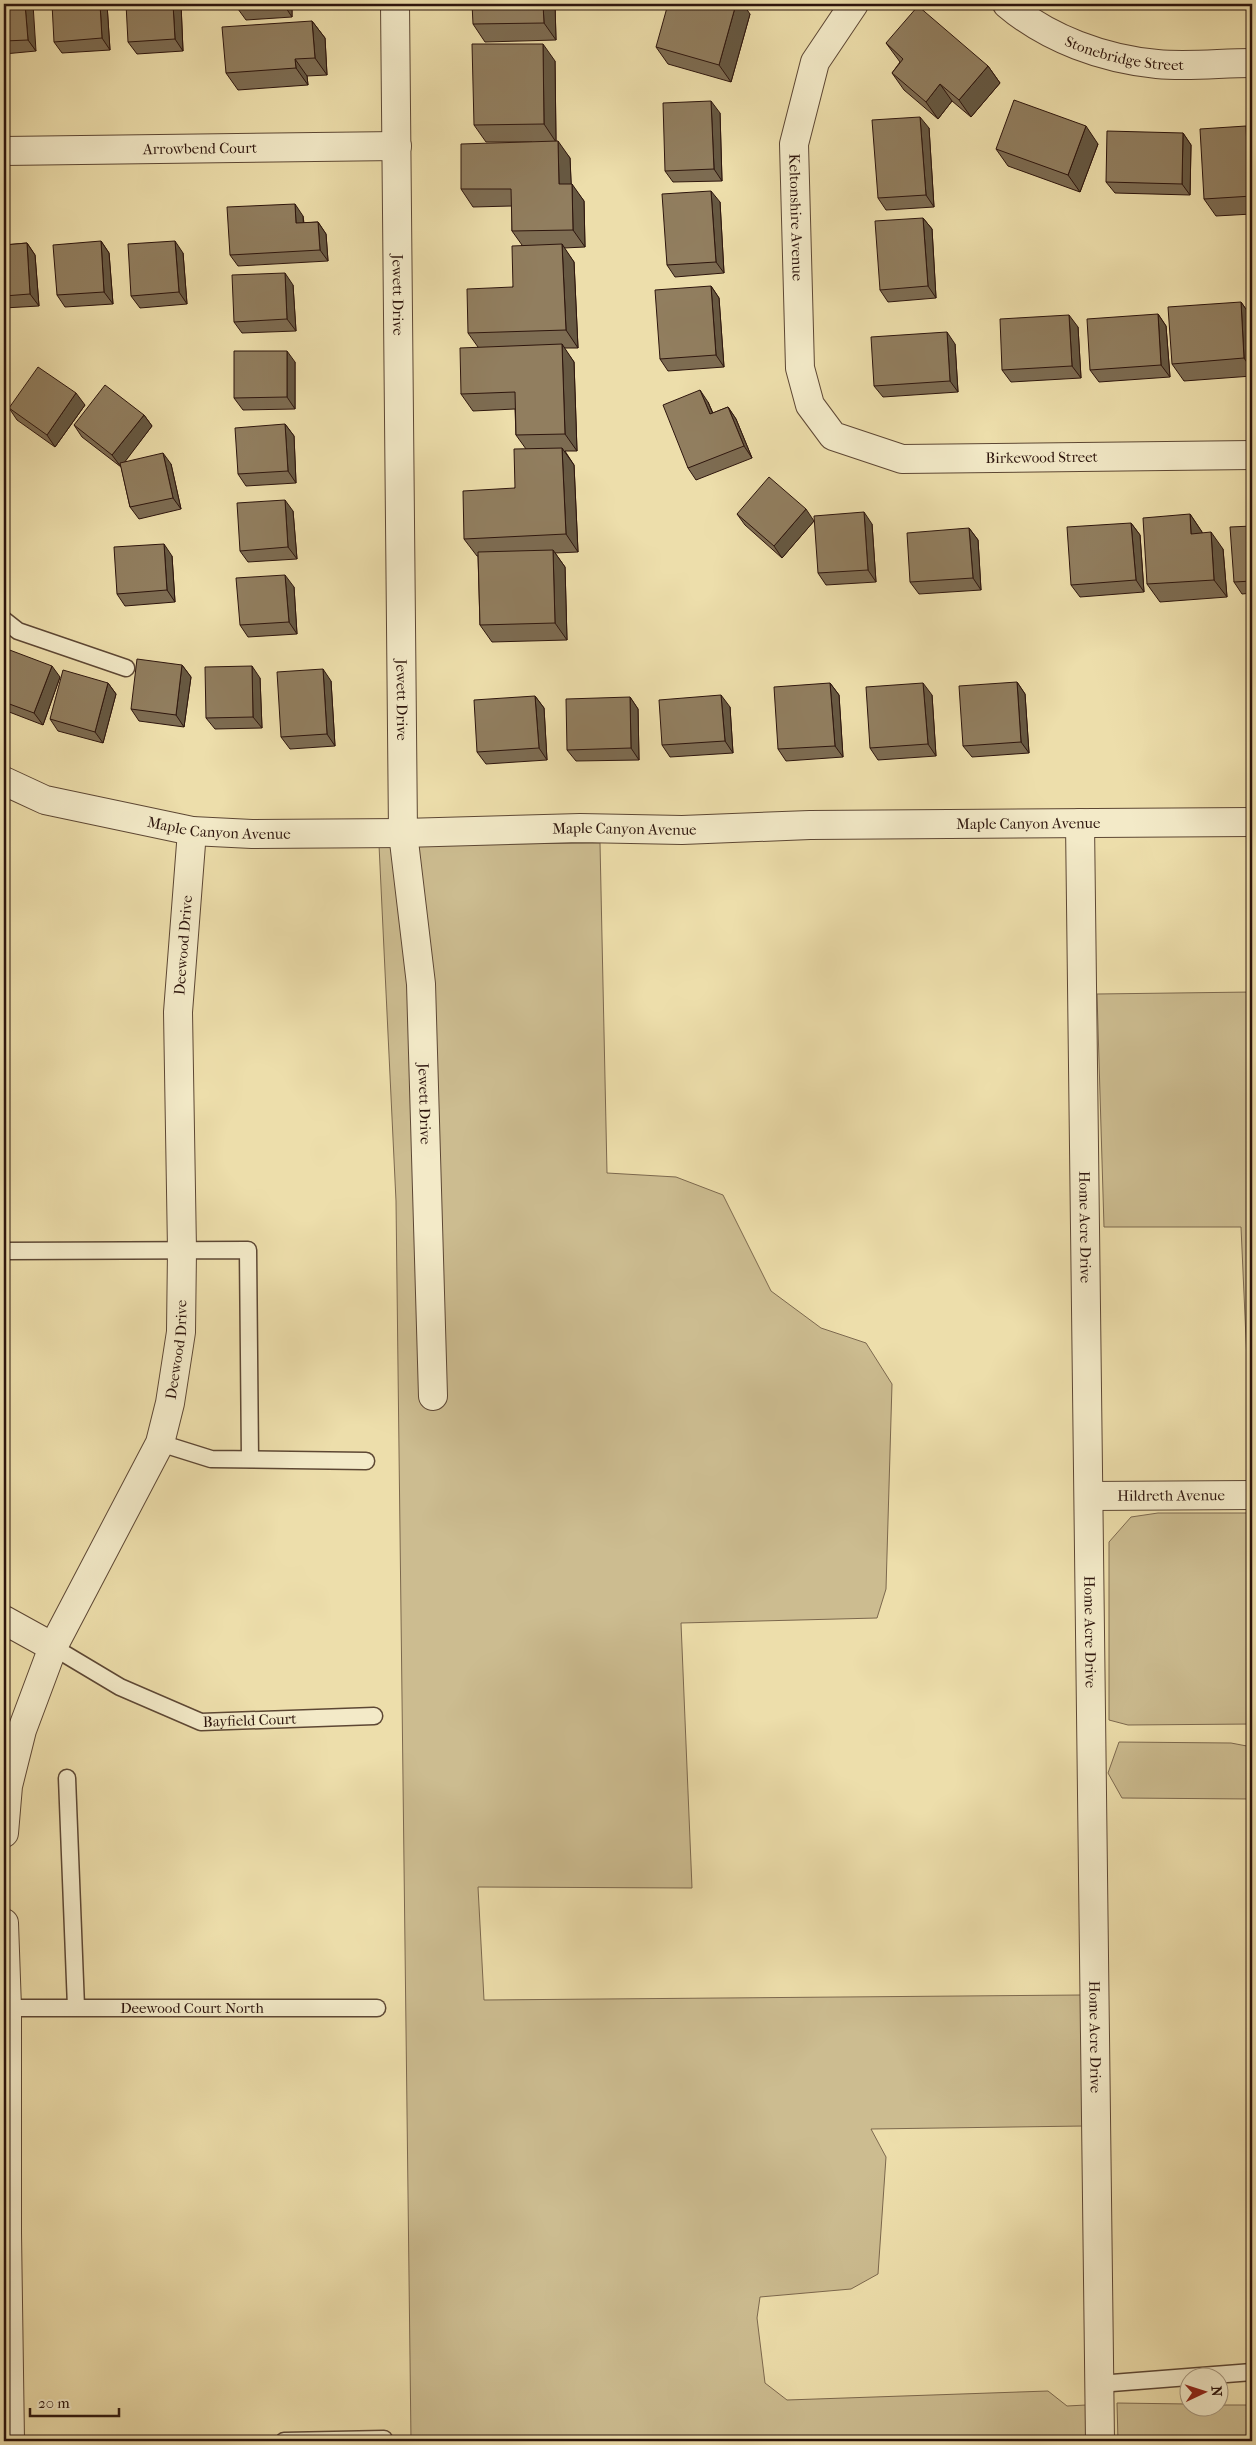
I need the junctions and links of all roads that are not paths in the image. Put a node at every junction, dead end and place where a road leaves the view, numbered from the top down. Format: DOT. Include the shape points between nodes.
graph roads {
  1 [pos="395,4"];
  2 [pos="854,4"];
  3 [pos="1007,4"];
  4 [pos="1252,63"];
  5 [pos="397,146"];
  6 [pos="4,151"];
  7 [pos="833,436"];
  8 [pos="1252,455"];
  9 [pos="4,620"];
  10 [pos="126,668"];
  11 [pos="4,781"];
  12 [pos="1252,822"];
  13 [pos="1080,823"];
  14 [pos="192,831"];
  15 [pos="403,833"];
  16 [pos="182,1250"];
  17 [pos="4,1251"];
  18 [pos="433,1396"];
  19 [pos="160,1442"];
  20 [pos="250,1459"];
  21 [pos="366,1461"];
  22 [pos="1252,1495"];
  23 [pos="1090,1496"];
  24 [pos="4,1620"];
  25 [pos="53,1647"];
  26 [pos="374,1716"];
  27 [pos="67,1778"];
  28 [pos="4,1833"];
  29 [pos="4,1923"];
  30 [pos="76,2007"];
  31 [pos="7,2008"];
  32 [pos="377,2008"];
  33 [pos="5,2233"];
  34 [pos="1252,2372"];
  35 [pos="1099,2384"];
  36 [pos="384,2440"];
  37 [pos="10,2441"];
  38 [pos="284,2441"];
  39 [pos="1100,2441"];
  1 -- 5 [label="street, Jewett Drive"];
  2 -- 7 [label="street, Keltonshire Avenue" via="814,62 794,144 800,368 810,405"];
  3 -- 4 [label="street, Stonebridge Street" via="1084,50 1157,64"];
  5 -- 6 [label="street, Arrowbend Court"];
  5 -- 15 [label="street, Jewett Drive"];
  7 -- 8 [label="street, Birkewood Street" via="902,459"];
  9 -- 10 [label="lane" via="18,631"];
  11 -- 14 [label="street, Maple Canyon Avenue" via="45,800"];
  12 -- 13 [label="street, Maple Canyon Avenue"];
  13 -- 15 [label="street, Maple Canyon Avenue"];
  13 -- 23 [label="street, Home Acre Drive"];
  14 -- 15 [label="street, Maple Canyon Avenue"];
  14 -- 16 [label="street, Deewood Drive" via="178,1012"];
  15 -- 18 [label="street, Jewett Drive" via="421,984"];
  16 -- 17 [label="lane"];
  16 -- 19 [label="street, Deewood Drive" via="181,1332 170,1404"];
  16 -- 20 [label="lane" via="248,1250"];
  19 -- 20 [label="lane" via="211,1459"];
  19 -- 25 [label="street, Deewood Drive"];
  20 -- 21 [label="lane"];
  22 -- 23 [label="street, Hildreth Avenue"];
  23 -- 35 [label="street, Home Acre Drive"];
  24 -- 25 [label="street"];
  25 -- 26 [label="lane, Bayfield Court" via="120,1687 201,1722"];
  25 -- 28 [label="street, Deewood Drive" via="20,1739 8,1786"];
  27 -- 30 [label="lane"];
  29 -- 31 [label="street"];
  30 -- 31 [label="lane, Deewood Court North"];
  30 -- 32 [label="lane, Deewood Court North"];
  31 -- 33 [label="street"];
  33 -- 37 [label="street"];
  34 -- 35 [label="lane"];
  35 -- 39 [label="street, Home Acre Drive"];
  36 -- 38 [label="lane"];
}
